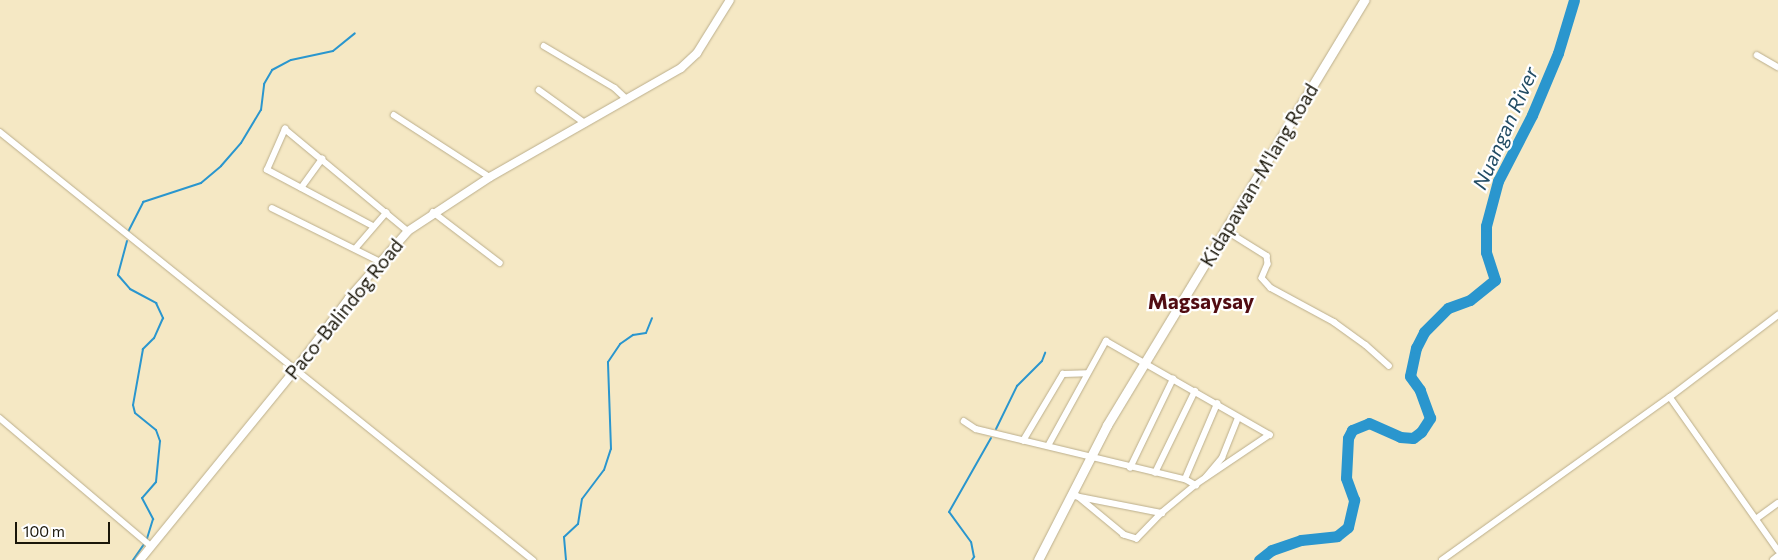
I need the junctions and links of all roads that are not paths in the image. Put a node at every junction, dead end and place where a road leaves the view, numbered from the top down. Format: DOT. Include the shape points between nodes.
graph roads {
  1 [pos="730,0"];
  2 [pos="1364,0"];
  3 [pos="544,46"];
  4 [pos="1757,55"];
  5 [pos="1778,67"];
  6 [pos="540,90"];
  7 [pos="627,99"];
  8 [pos="394,115"];
  9 [pos="585,122"];
  10 [pos="0,132"];
  11 [pos="322,159"];
  12 [pos="490,177"];
  13 [pos="301,188"];
  14 [pos="272,208"];
  15 [pos="433,212"];
  16 [pos="386,213"];
  17 [pos="374,227"];
  18 [pos="408,230"];
  19 [pos="1226,231"];
  20 [pos="355,249"];
  21 [pos="379,262"];
  22 [pos="500,262"];
  23 [pos="1778,315"];
  24 [pos="1145,363"];
  25 [pos="1390,366"];
  26 [pos="295,370"];
  27 [pos="1088,373"];
  28 [pos="1173,379"];
  29 [pos="1195,391"];
  30 [pos="1670,397"];
  31 [pos="1217,404"];
  32 [pos="0,418"];
  33 [pos="1238,418"];
  34 [pos="964,421"];
  35 [pos="1024,441"];
  36 [pos="1048,446"];
  37 [pos="1089,458"];
  38 [pos="1130,468"];
  39 [pos="1155,473"];
  40 [pos="1184,479"];
  41 [pos="1199,484"];
  42 [pos="1074,495"];
  43 [pos="1778,503"];
  44 [pos="1162,513"];
  45 [pos="1756,519"];
  46 [pos="1775,540"];
  47 [pos="151,546"];
  48 [pos="1778,550"];
  49 [pos="1778,556"];
  50 [pos="1450,558"];
  51 [pos="140,560"];
  52 [pos="533,560"];
  53 [pos="1038,560"];
  54 [pos="1442,560"];
  55 [pos="1773,560"];
  1 -- 7 [label="street, Paco-Balindog Road" via="697,53 681,68"];
  2 -- 19 [label="main road, Kidapawan-M'lang Road"];
  3 -- 7 [label="street" via="611,85"];
  4 -- 5 [label="street"];
  6 -- 9 [label="street"];
  7 -- 9 [label="street, Paco-Balindog Road"];
  8 -- 12 [label="street"];
  9 -- 12 [label="street, Paco-Balindog Road"];
  10 -- 26 [label="street"];
  11 -- 13 [label="street"];
  11 -- 13 [label="street" via="285,129 267,170"];
  11 -- 16 [label="street"];
  12 -- 15 [label="street, Paco-Balindog Road"];
  13 -- 17 [label="street"];
  14 -- 20 [label="street"];
  15 -- 18 [label="street, Paco-Balindog Road"];
  15 -- 22 [label="street"];
  16 -- 17 [label="street"];
  16 -- 18 [label="street"];
  17 -- 20 [label="street"];
  18 -- 21 [label="street, Paco-Balindog Road"];
  19 -- 24 [label="main road, Kidapawan-M'lang Road"];
  19 -- 25 [label="street" via="1267,256 1268,264 1262,278 1271,288 1334,322"];
  20 -- 21 [label="street"];
  21 -- 26 [label="street, Paco-Balindog Road"];
  23 -- 30 [label="street"];
  24 -- 27 [label="street" via="1106,341"];
  24 -- 28 [label="street"];
  24 -- 37 [label="main road, Kidapawan-M'lang Road"];
  26 -- 47 [label="street, Paco-Balindog Road"];
  26 -- 52 [label="street"];
  27 -- 35 [label="street" via="1070,371 1062,374"];
  27 -- 36 [label="street"];
  28 -- 29 [label="street"];
  28 -- 38 [label="street"];
  29 -- 31 [label="street"];
  29 -- 39 [label="street"];
  30 -- 45 [label="street"];
  30 -- 50 [label="street"];
  31 -- 33 [label="street"];
  31 -- 40 [label="street"];
  32 -- 47 [label="street"];
  33 -- 41 [label="street" via="1222,458"];
  33 -- 41 [label="street" via="1270,435"];
  34 -- 35 [label="street" via="976,429"];
  35 -- 36 [label="street"];
  36 -- 37 [label="street"];
  37 -- 38 [label="street"];
  37 -- 42 [label="main road, Kidapawan-M'lang Road"];
  38 -- 39 [label="street"];
  39 -- 40 [label="street"];
  40 -- 41 [label="street"];
  41 -- 44 [label="street"];
  42 -- 44 [label="street"];
  42 -- 44 [label="street" via="1131,539 1138,539"];
  42 -- 53 [label="main road, Kidapawan-M'lang Road"];
  43 -- 45 [label="street"];
  45 -- 46 [label="street"];
  46 -- 48 [label="street"];
  47 -- 51 [label="street, Paco-Balindog Road"];
  49 -- 55 [label="street"];
  50 -- 54 [label="street"];
}
